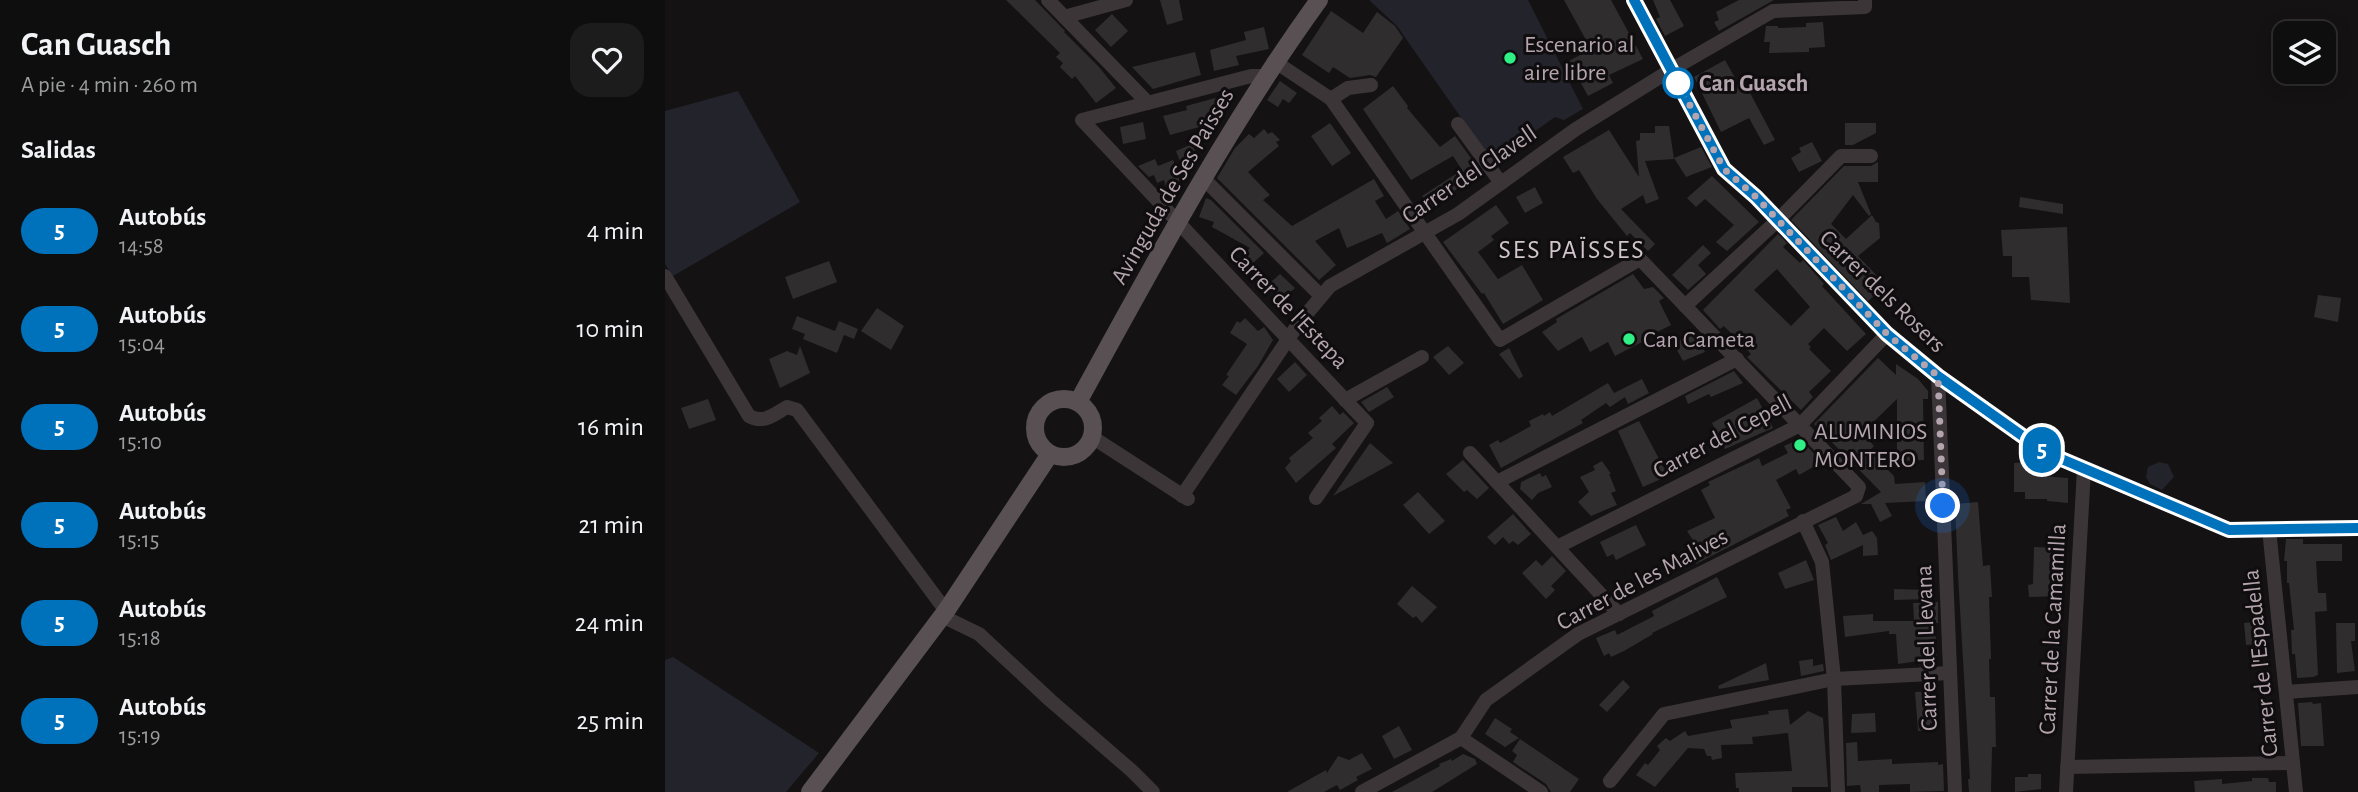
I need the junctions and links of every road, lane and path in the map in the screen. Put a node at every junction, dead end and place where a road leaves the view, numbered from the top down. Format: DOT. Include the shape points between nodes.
graph roads {
  1 [pos="1048,0"];
  2 [pos="1126,0"];
  3 [pos="1319,0"];
  4 [pos="1634,0"];
  5 [pos="1865,3"];
  6 [pos="1064,17"];
  7 [pos="1269,69"];
  8 [pos="1671,70"];
  9 [pos="1371,85"];
  10 [pos="1331,99"];
  11 [pos="1148,103"];
  12 [pos="1458,124"];
  13 [pos="1871,156"];
  14 [pos="1203,178"];
  15 [pos="1501,184"];
  16 [pos="1778,220"];
  17 [pos="1177,222"];
  18 [pos="1424,233"];
  19 [pos="665,276"];
  20 [pos="1321,296"];
  21 [pos="1685,306"];
  22 [pos="1887,334"];
  23 [pos="1288,339"];
  24 [pos="1422,357"];
  25 [pos="1737,359"];
  26 [pos="1938,376"];
  27 [pos="1345,400"];
  28 [pos="1078,402"];
  29 [pos="1800,425"];
  30 [pos="1092,437"];
  31 [pos="1469,453"];
  32 [pos="1050,454"];
  33 [pos="2084,469"];
  34 [pos="1497,482"];
  35 [pos="1316,498"];
  36 [pos="1803,521"];
  37 [pos="2358,528"];
  38 [pos="2269,529"];
  39 [pos="1557,547"];
  40 [pos="944,613"];
  41 [pos="1619,614"];
  42 [pos="1950,673"];
  43 [pos="1834,679"];
  44 [pos="2358,687"];
  45 [pos="2286,692"];
  46 [pos="1461,738"];
  47 [pos="2293,763"];
  48 [pos="2067,767"];
  49 [pos="1610,781"];
  50 [pos="810,792"];
  51 [pos="1153,792"];
  52 [pos="1362,792"];
  53 [pos="1541,792"];
  54 [pos="1838,792"];
  55 [pos="1955,792"];
  56 [pos="2066,792"];
  57 [pos="2296,792"];
  1 -- 6 [label="street"];
  2 -- 6 [label="street"];
  3 -- 7 [label="main road, Avinguda de Ses Païsses"];
  4 -- 8 [label="street, Carrer dels Rosers"];
  5 -- 8 [label="street, Carrer del Clavell" via="1773,11"];
  6 -- 11 [label="street"];
  7 -- 10 [label="street"];
  7 -- 11 [label="street"];
  7 -- 14 [label="main road, Avinguda de Ses Païsses"];
  8 -- 15 [label="street, Carrer del Clavell"];
  8 -- 16 [label="street, Carrer dels Rosers" via="1724,169"];
  9 -- 10 [label="street" via="1348,88"];
  10 -- 18 [label="street"];
  11 -- 17 [label="street, Carrer de l'Estepa" via="1082,120"];
  12 -- 15 [label="street"];
  13 -- 16 [label="street" via="1841,156"];
  14 -- 17 [label="main road, Avinguda de Ses Païsses"];
  14 -- 20 [label="street"];
  15 -- 18 [label="street, Carrer del Clavell"];
  16 -- 21 [label="street"];
  16 -- 22 [label="street, Carrer dels Rosers"];
  17 -- 23 [label="street, Carrer de l'Estepa"];
  17 -- 28 [label="main road, Avinguda de Ses Païsses"];
  18 -- 20 [label="street, Carrer del Clavell" via="1330,286"];
  18 -- 21 [label="street" via="1500,340 1640,259"];
  19 -- 40 [label="street" via="749,416 765,420 787,407 797,410"];
  20 -- 23 [label="street, Carrer del Clavell"];
  21 -- 25 [label="street"];
  22 -- 26 [label="street, Carrer dels Rosers"];
  22 -- 29 [label="street, Carrer del Cepell"];
  23 -- 27 [label="street, Carrer de l'Estepa"];
  23 -- 30 [label="street, Carrer del Clavell" via="1185,498"];
  24 -- 27 [label="street"];
  25 -- 29 [label="street"];
  25 -- 34 [label="street"];
  26 -- 33 [label="street, Carrer dels Rosers" via="2045,452"];
  26 -- 42 [label="street, Carrer del Llevana"];
  27 -- 35 [label="street, Carrer de l'Estepa" via="1367,423"];
  28 -- 30 [label="main road" via="1091,417"];
  28 -- 32 [label="main road" via="1058,399 1041,410 1034,429 1036,439"];
  29 -- 36 [label="street, Carrer de les Malives" via="1859,487 1856,496"];
  29 -- 39 [label="street, Carrer del Cepell"];
  30 -- 32 [label="main road" via="1080,453"];
  31 -- 34 [label="street"];
  32 -- 40 [label="main road"];
  33 -- 38 [label="street, Carrer dels Rosers" via="2229,530"];
  33 -- 48 [label="street, Carrer de la Camamilla"];
  34 -- 39 [label="street"];
  36 -- 41 [label="street, Carrer de les Malives"];
  36 -- 43 [label="street" via="1822,562"];
  37 -- 38 [label="street, Carrer dels Rosers"];
  38 -- 45 [label="street, Carrer de l'Espadella"];
  39 -- 41 [label="street"];
  40 -- 50 [label="main road"];
  40 -- 51 [label="street" via="979,634"];
  41 -- 46 [label="street, Carrer de les Malives" via="1578,634 1486,700"];
  42 -- 43 [label="street"];
  42 -- 55 [label="street, Carrer del Llevana"];
  43 -- 49 [label="street" via="1664,714"];
  43 -- 54 [label="street"];
  44 -- 45 [label="street"];
  45 -- 47 [label="street, Carrer de l'Espadella"];
  46 -- 52 [label="street, Carrer de les Malives"];
  46 -- 53 [label="street"];
  47 -- 48 [label="street"];
  47 -- 57 [label="street, Carrer de l'Espadella"];
  48 -- 56 [label="street, Carrer de la Camamilla"];
}
